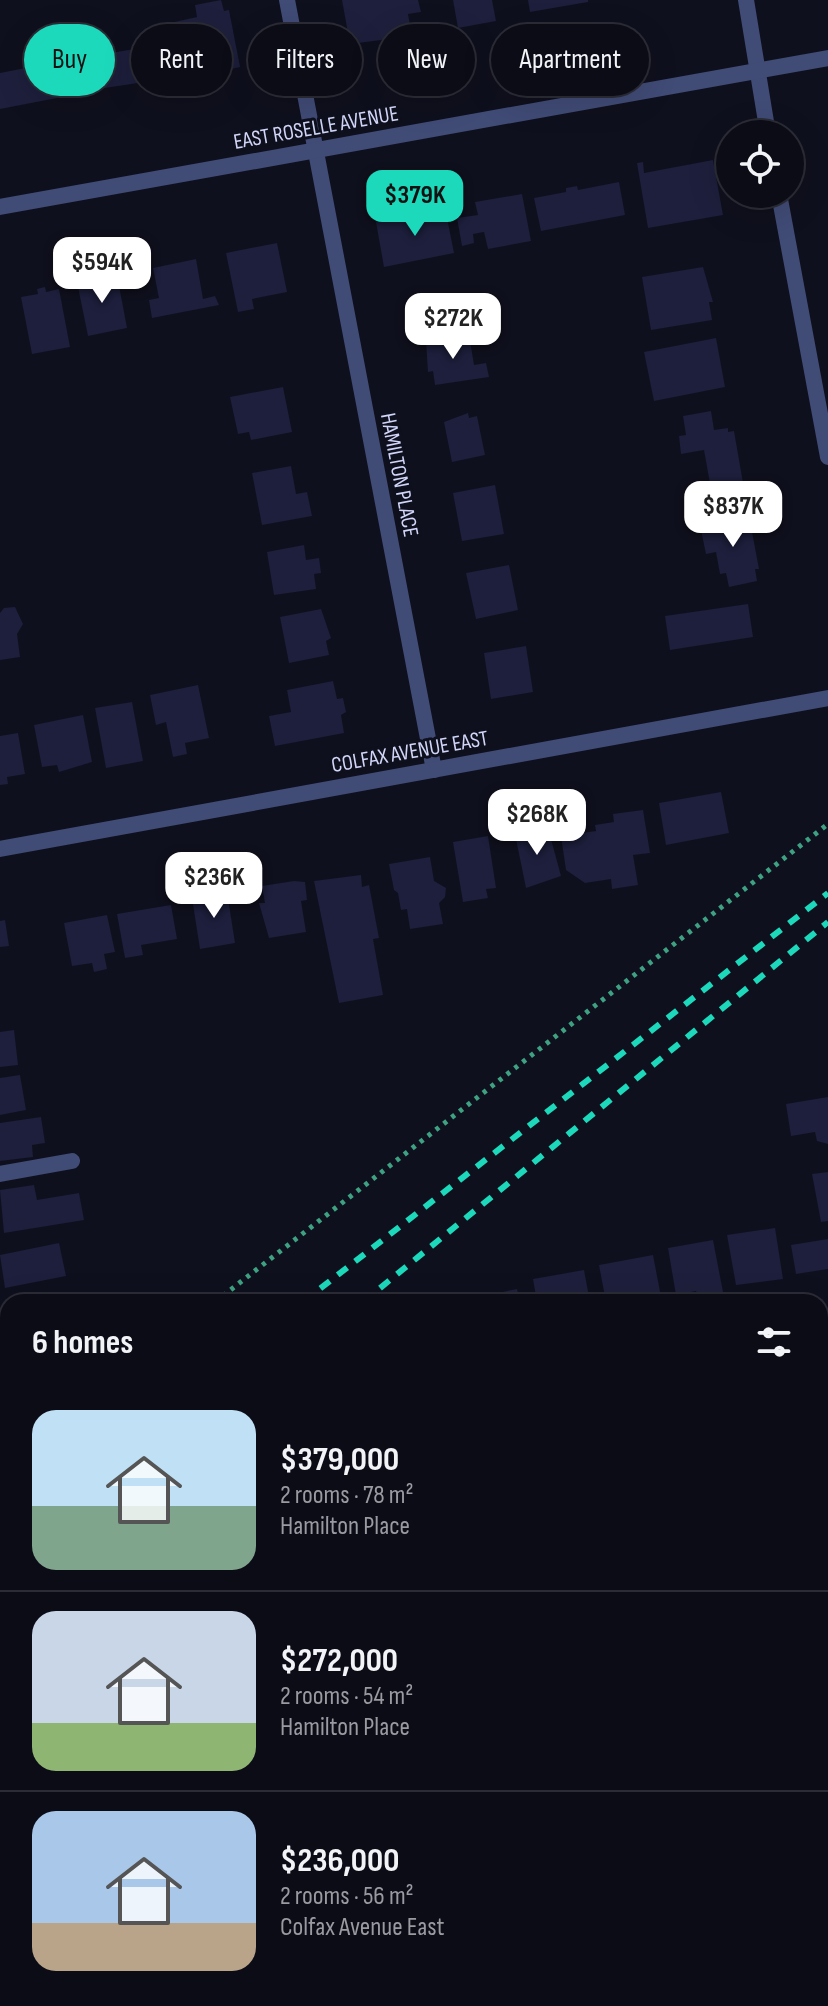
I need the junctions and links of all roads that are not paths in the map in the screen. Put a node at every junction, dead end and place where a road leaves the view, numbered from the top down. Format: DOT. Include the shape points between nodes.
graph roads {
  1 [pos="287,0"];
  2 [pos="746,0"];
  3 [pos="828,58"];
  4 [pos="757,68"];
  5 [pos="766,120"];
  6 [pos="314,151"];
  7 [pos="0,207"];
  8 [pos="782,208"];
  9 [pos="828,457"];
  10 [pos="828,698"];
  11 [pos="434,770"];
  12 [pos="0,849"];
  13 [pos="72,1161"];
  14 [pos="0,1174"];
  1 -- 6 [label="street, HAMILTON PLACE"];
  2 -- 4 [label="street"];
  3 -- 4 [label="street, EAST ROSELLE AVENUE"];
  4 -- 5 [label="street"];
  4 -- 6 [label="street, EAST ROSELLE AVENUE"];
  6 -- 7 [label="street, EAST ROSELLE AVENUE"];
  6 -- 11 [label="street, HAMILTON PLACE"];
  8 -- 9 [label="street"];
  10 -- 11 [label="street, COLFAX AVENUE EAST"];
  11 -- 12 [label="street, COLFAX AVENUE EAST"];
  13 -- 14 [label="street"];
}
